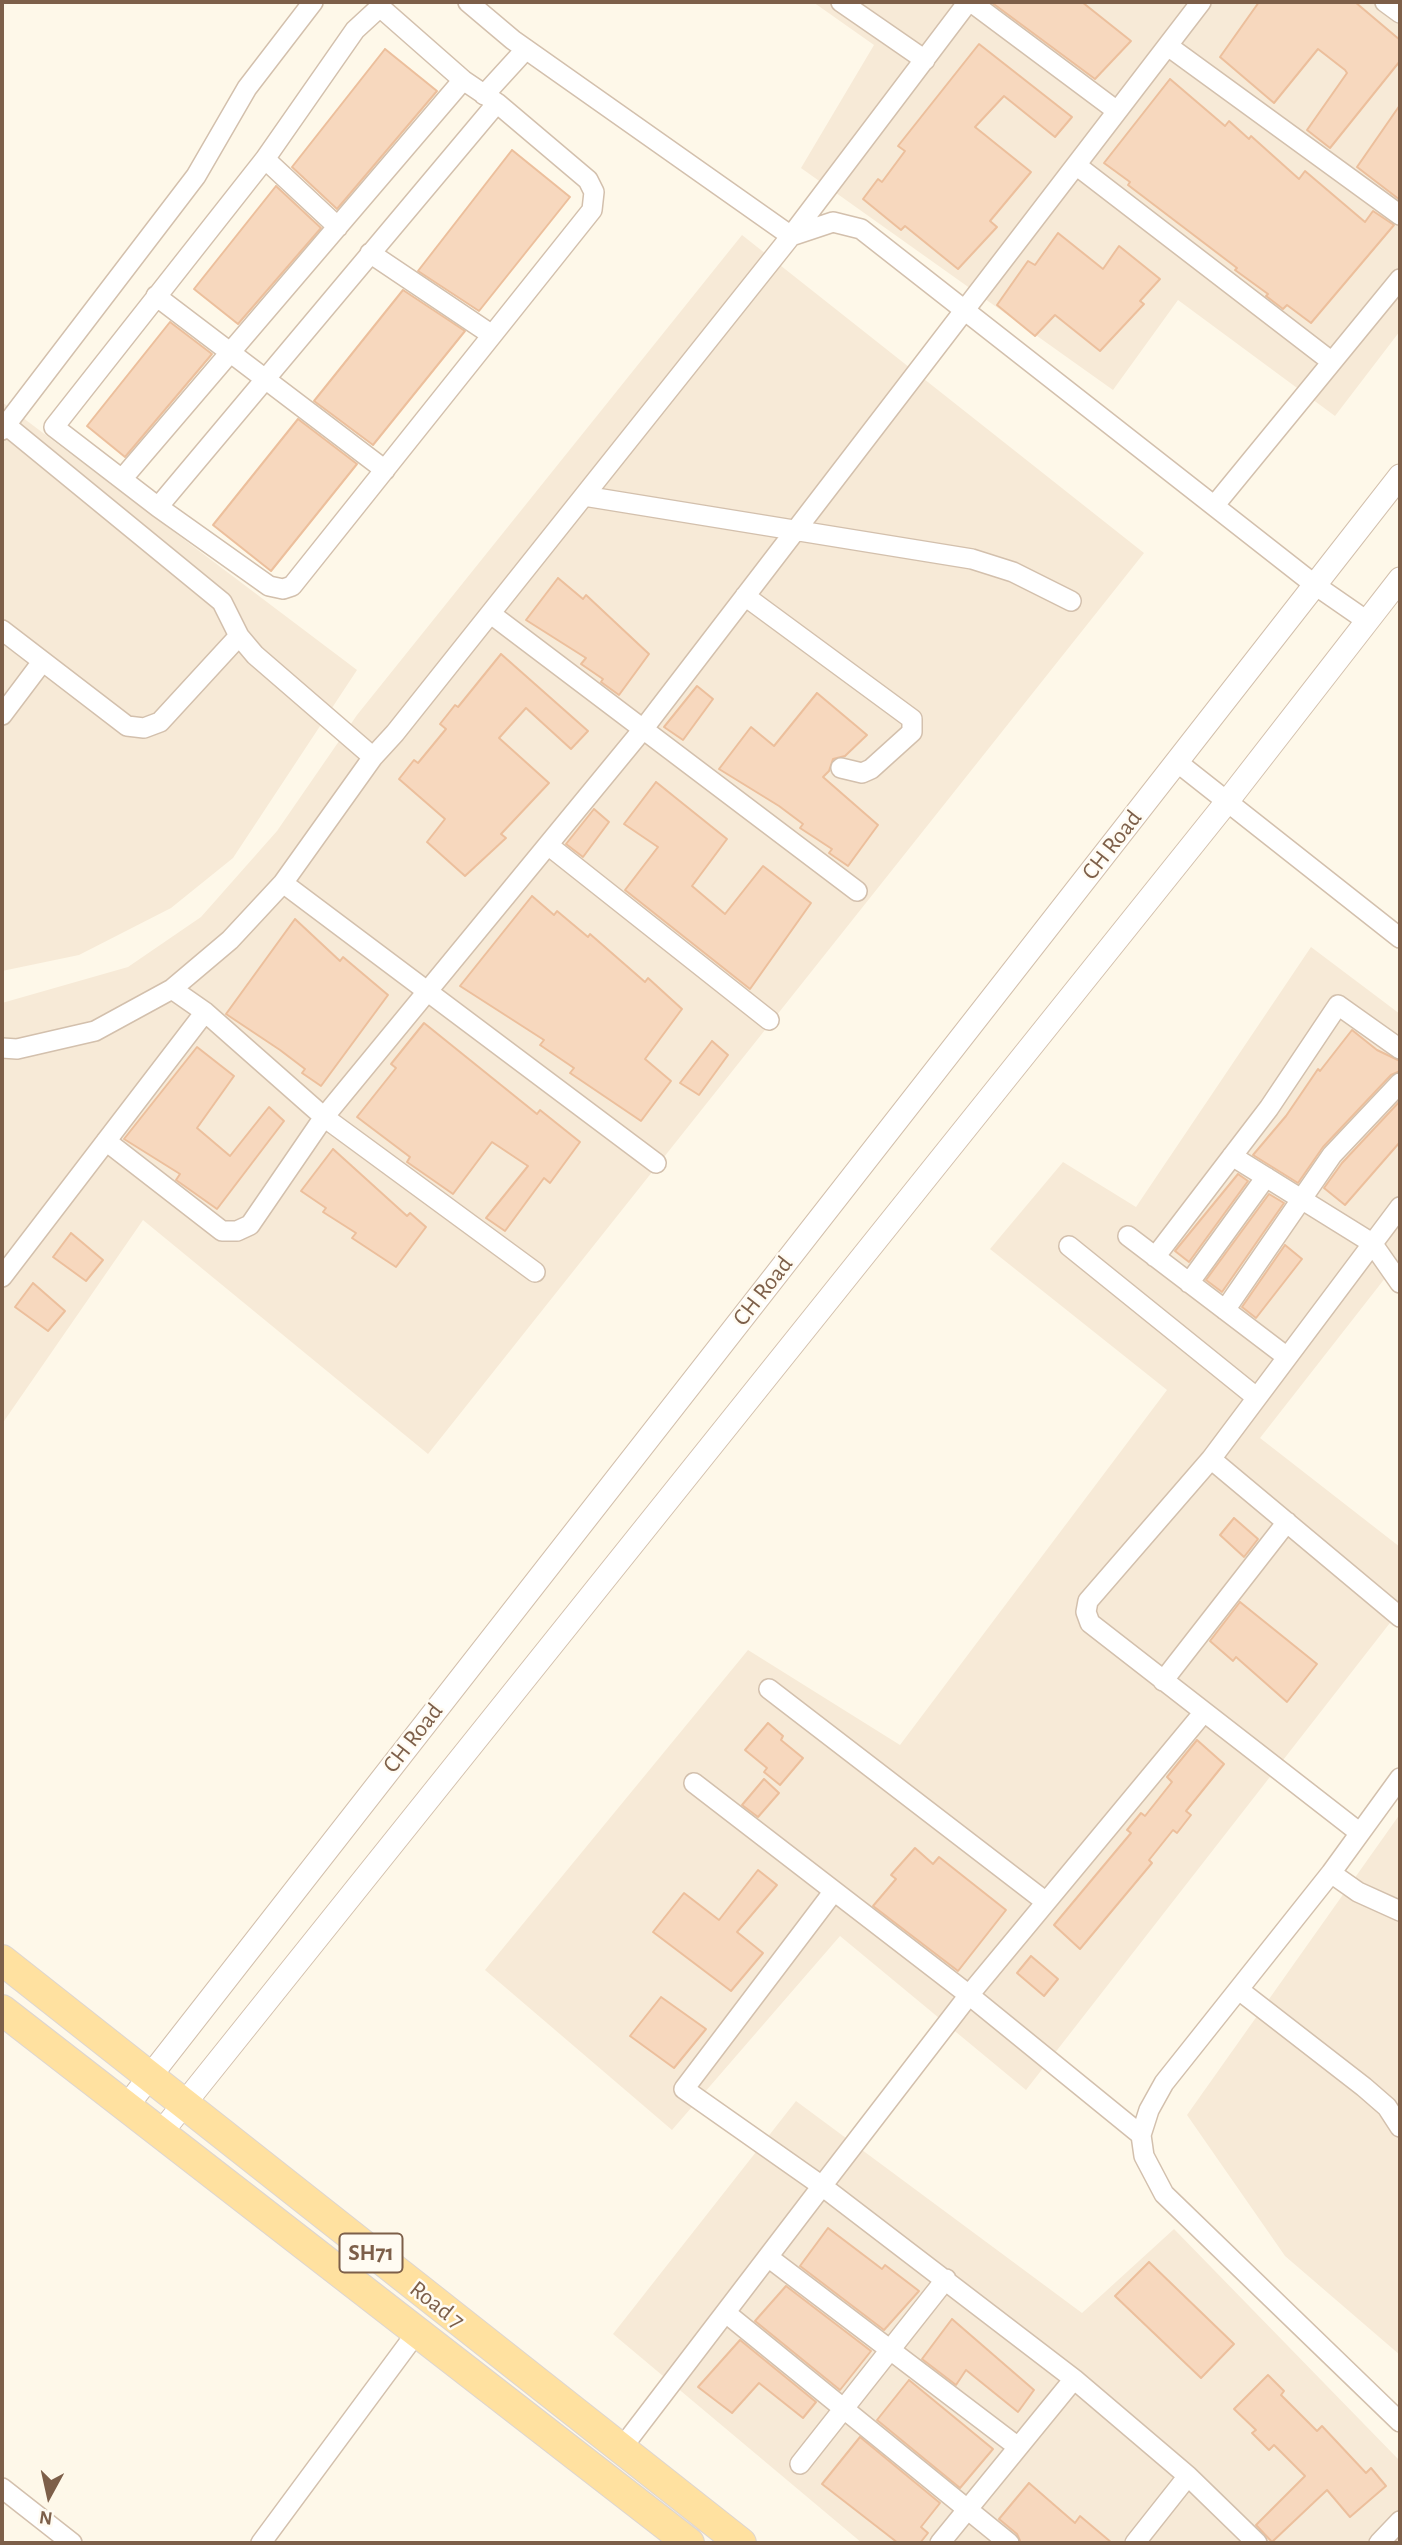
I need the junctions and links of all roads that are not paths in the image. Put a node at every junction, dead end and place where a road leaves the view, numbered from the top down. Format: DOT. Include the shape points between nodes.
graph roads {
  1 [pos="313,2"];
  2 [pos="468,2"];
  3 [pos="841,2"];
  4 [pos="970,2"];
  5 [pos="1202,2"];
  6 [pos="1385,2"];
  7 [pos="1400,13"];
  8 [pos="1168,46"];
  9 [pos="526,48"];
  10 [pos="925,60"];
  11 [pos="463,80"];
  12 [pos="491,99"];
  13 [pos="1117,111"];
  14 [pos="265,159"];
  15 [pos="1076,165"];
  16 [pos="1400,215"];
  17 [pos="338,227"];
  18 [pos="791,236"];
  19 [pos="370,253"];
  20 [pos="1400,279"];
  21 [pos="156,296"];
  22 [pos="964,310"];
  23 [pos="492,335"];
  24 [pos="230,352"];
  25 [pos="1332,362"];
  26 [pos="266,380"];
  27 [pos="4,428"];
  28 [pos="385,470"];
  29 [pos="1400,476"];
  30 [pos="121,479"];
  31 [pos="584,496"];
  32 [pos="150,501"];
  33 [pos="1214,506"];
  34 [pos="119,517"];
  35 [pos="795,531"];
  36 [pos="1400,579"];
  37 [pos="1315,586"];
  38 [pos="745,596"];
  39 [pos="1071,601"];
  40 [pos="491,614"];
  41 [pos="1367,621"];
  42 [pos="2,630"];
  43 [pos="239,636"];
  44 [pos="42,662"];
  45 [pos="2,715"];
  46 [pos="644,728"];
  47 [pos="373,757"];
  48 [pos="1177,762"];
  49 [pos="841,768"];
  50 [pos="1226,803"];
  51 [pos="548,845"];
  52 [pos="283,883"];
  53 [pos="856,891"];
  54 [pos="1400,938"];
  55 [pos="172,989"];
  56 [pos="430,991"];
  57 [pos="205,1012"];
  58 [pos="769,1020"];
  59 [pos="2,1048"];
  60 [pos="1400,1049"];
  61 [pos="1400,1083"];
  62 [pos="324,1118"];
  63 [pos="106,1141"];
  64 [pos="1232,1156"];
  65 [pos="656,1163"];
  66 [pos="1266,1177"];
  67 [pos="1303,1199"];
  68 [pos="1400,1207"];
  69 [pos="1128,1237"];
  70 [pos="1372,1243"];
  71 [pos="1069,1246"];
  72 [pos="1155,1257"];
  73 [pos="535,1272"];
  74 [pos="2,1277"];
  75 [pos="1189,1283"];
  76 [pos="1400,1283"];
  77 [pos="1225,1310"];
  78 [pos="1287,1357"];
  79 [pos="1256,1397"];
  80 [pos="1211,1459"];
  81 [pos="1287,1522"];
  82 [pos="1400,1617"];
  83 [pos="1163,1681"];
  84 [pos="769,1689"];
  85 [pos="1204,1712"];
  86 [pos="1400,1778"];
  87 [pos="694,1783"];
  88 [pos="1360,1833"];
  89 [pos="1331,1872"];
  90 [pos="834,1891"];
  91 [pos="1046,1902"];
  92 [pos="1400,1911"];
  93 [pos="2,1961"];
  94 [pos="1239,1990"];
  95 [pos="969,1995"];
  96 [pos="2,2010"];
  97 [pos="149,2075"];
  98 [pos="182,2105"];
  99 [pos="126,2107"];
  100 [pos="1400,2127"];
  101 [pos="160,2134"];
  102 [pos="1140,2135"];
  103 [pos="822,2186"];
  104 [pos="768,2257"];
  105 [pos="946,2279"];
  106 [pos="726,2313"];
  107 [pos="416,2332"];
  108 [pos="889,2351"];
  109 [pos="1074,2379"];
  110 [pos="846,2409"];
  111 [pos="1400,2422"];
  112 [pos="1017,2447"];
  113 [pos="621,2449"];
  114 [pos="800,2464"];
  115 [pos="1188,2476"];
  116 [pos="2,2488"];
  117 [pos="967,2511"];
  118 [pos="1400,2521"];
  119 [pos="72,2543"];
  120 [pos="261,2543"];
  121 [pos="689,2543"];
  122 [pos="741,2543"];
  123 [pos="940,2543"];
  124 [pos="1009,2543"];
  125 [pos="1135,2543"];
  126 [pos="1257,2543"];
  127 [pos="1379,2543"];
  1 -- 27 [label="street" via="247,88 196,176"];
  2 -- 9 [label="street"];
  3 -- 10 [label="street"];
  4 -- 10 [label="street"];
  4 -- 13 [label="street"];
  5 -- 8 [label="street"];
  6 -- 7 [label="street"];
  8 -- 13 [label="street"];
  8 -- 16 [label="street"];
  9 -- 12 [label="street"];
  9 -- 18 [label="street"];
  10 -- 18 [label="street"];
  11 -- 12 [label="street"];
  11 -- 14 [label="street" via="380,7 355,30"];
  11 -- 17 [label="street"];
  12 -- 19 [label="street"];
  12 -- 23 [label="street" via="588,180 594,191 592,209"];
  13 -- 15 [label="street"];
  14 -- 17 [label="street"];
  14 -- 21 [label="street"];
  15 -- 22 [label="street"];
  15 -- 25 [label="street"];
  17 -- 24 [label="street"];
  18 -- 22 [label="street" via="833,222 861,229"];
  18 -- 31 [label="street"];
  19 -- 23 [label="street"];
  19 -- 26 [label="street"];
  20 -- 25 [label="street"];
  21 -- 24 [label="street"];
  21 -- 30 [label="street" via="54,427"];
  22 -- 33 [label="street"];
  22 -- 35 [label="street"];
  23 -- 28 [label="street"];
  24 -- 26 [label="street"];
  24 -- 30 [label="street"];
  25 -- 33 [label="street"];
  26 -- 28 [label="street"];
  26 -- 32 [label="street"];
  27 -- 34 [label="street"];
  28 -- 32 [label="street" via="292,586 283,589 269,586"];
  29 -- 37 [label="street, CH Road"];
  30 -- 32 [label="street"];
  31 -- 35 [label="street"];
  31 -- 40 [label="street"];
  32 -- 34 [label="street"];
  33 -- 37 [label="street"];
  34 -- 43 [label="street" via="222,602"];
  35 -- 38 [label="street"];
  35 -- 39 [label="street" via="972,558"];
  36 -- 41 [label="street, CH Road"];
  37 -- 41 [label="street"];
  37 -- 48 [label="street, CH Road"];
  38 -- 46 [label="street"];
  38 -- 49 [label="street" via="912,719 912,732 870,769 862,773"];
  40 -- 46 [label="street"];
  40 -- 47 [label="street"];
  41 -- 50 [label="street, CH Road"];
  42 -- 44 [label="street"];
  43 -- 44 [label="street" via="160,722 144,728 127,726"];
  43 -- 47 [label="street"];
  44 -- 45 [label="street"];
  46 -- 51 [label="street"];
  46 -- 53 [label="street"];
  47 -- 52 [label="street"];
  48 -- 50 [label="street"];
  48 -- 97 [label="street, CH Road"];
  50 -- 54 [label="street"];
  50 -- 98 [label="street, CH Road"];
  51 -- 56 [label="street"];
  51 -- 58 [label="street"];
  52 -- 55 [label="street" via="230,940"];
  52 -- 56 [label="street"];
  55 -- 57 [label="street"];
  55 -- 59 [label="street" via="95,1031 17,1049"];
  56 -- 62 [label="street"];
  56 -- 65 [label="street"];
  57 -- 62 [label="street"];
  57 -- 63 [label="street"];
  60 -- 64 [label="street" via="1338,1005"];
  61 -- 67 [label="street" via="1332,1155"];
  62 -- 63 [label="street" via="250,1225 237,1231 222,1231"];
  62 -- 73 [label="street"];
  63 -- 74 [label="street"];
  64 -- 66 [label="street"];
  64 -- 72 [label="street"];
  66 -- 67 [label="street"];
  66 -- 75 [label="street"];
  67 -- 70 [label="street"];
  67 -- 77 [label="street"];
  68 -- 70 [label="street"];
  69 -- 72 [label="street"];
  70 -- 76 [label="street"];
  70 -- 78 [label="street"];
  71 -- 79 [label="street"];
  72 -- 75 [label="street"];
  75 -- 77 [label="street"];
  77 -- 78 [label="street"];
  78 -- 79 [label="street"];
  79 -- 80 [label="street"];
  80 -- 81 [label="street"];
  80 -- 83 [label="street" via="1088,1601 1090,1623"];
  81 -- 82 [label="street"];
  81 -- 83 [label="street"];
  83 -- 85 [label="street"];
  84 -- 91 [label="street"];
  85 -- 88 [label="street"];
  85 -- 91 [label="street"];
  86 -- 88 [label="street"];
  87 -- 90 [label="street"];
  88 -- 89 [label="street"];
  89 -- 92 [label="street" via="1358,1892"];
  89 -- 94 [label="street"];
  90 -- 95 [label="street"];
  90 -- 103 [label="street" via="684,2089"];
  91 -- 95 [label="street"];
  93 -- 97 [label="main road, Road 7 / SH71"];
  94 -- 100 [label="street" via="1364,2087 1387,2107"];
  94 -- 102 [label="street" via="1164,2083"];
  95 -- 102 [label="street"];
  95 -- 103 [label="street"];
  96 -- 99 [label="main road, Road 7 / SH71"];
  97 -- 98 [label="main road, Road 7 / SH71"];
  97 -- 99 [label="street, CH Road"];
  98 -- 101 [label="street, CH Road"];
  98 -- 113 [label="main road, Road 7 / SH71"];
  99 -- 101 [label="main road, Road 7 / SH71"];
  101 -- 107 [label="main road, Road 7 / SH71"];
  102 -- 111 [label="street" via="1144,2156 1164,2194"];
  103 -- 104 [label="street"];
  103 -- 105 [label="street"];
  104 -- 106 [label="street"];
  104 -- 108 [label="street"];
  105 -- 108 [label="street"];
  105 -- 109 [label="street"];
  106 -- 110 [label="street"];
  106 -- 113 [label="street"];
  107 -- 120 [label="street"];
  107 -- 121 [label="main road, Road 7 / SH71"];
  108 -- 110 [label="street"];
  108 -- 112 [label="street"];
  109 -- 112 [label="street"];
  109 -- 115 [label="street"];
  110 -- 114 [label="street"];
  110 -- 117 [label="street"];
  112 -- 117 [label="street"];
  113 -- 122 [label="main road, Road 7 / SH71"];
  115 -- 125 [label="street"];
  115 -- 126 [label="street"];
  116 -- 119 [label="street"];
  117 -- 123 [label="street"];
  117 -- 124 [label="street"];
  118 -- 127 [label="street"];
}
